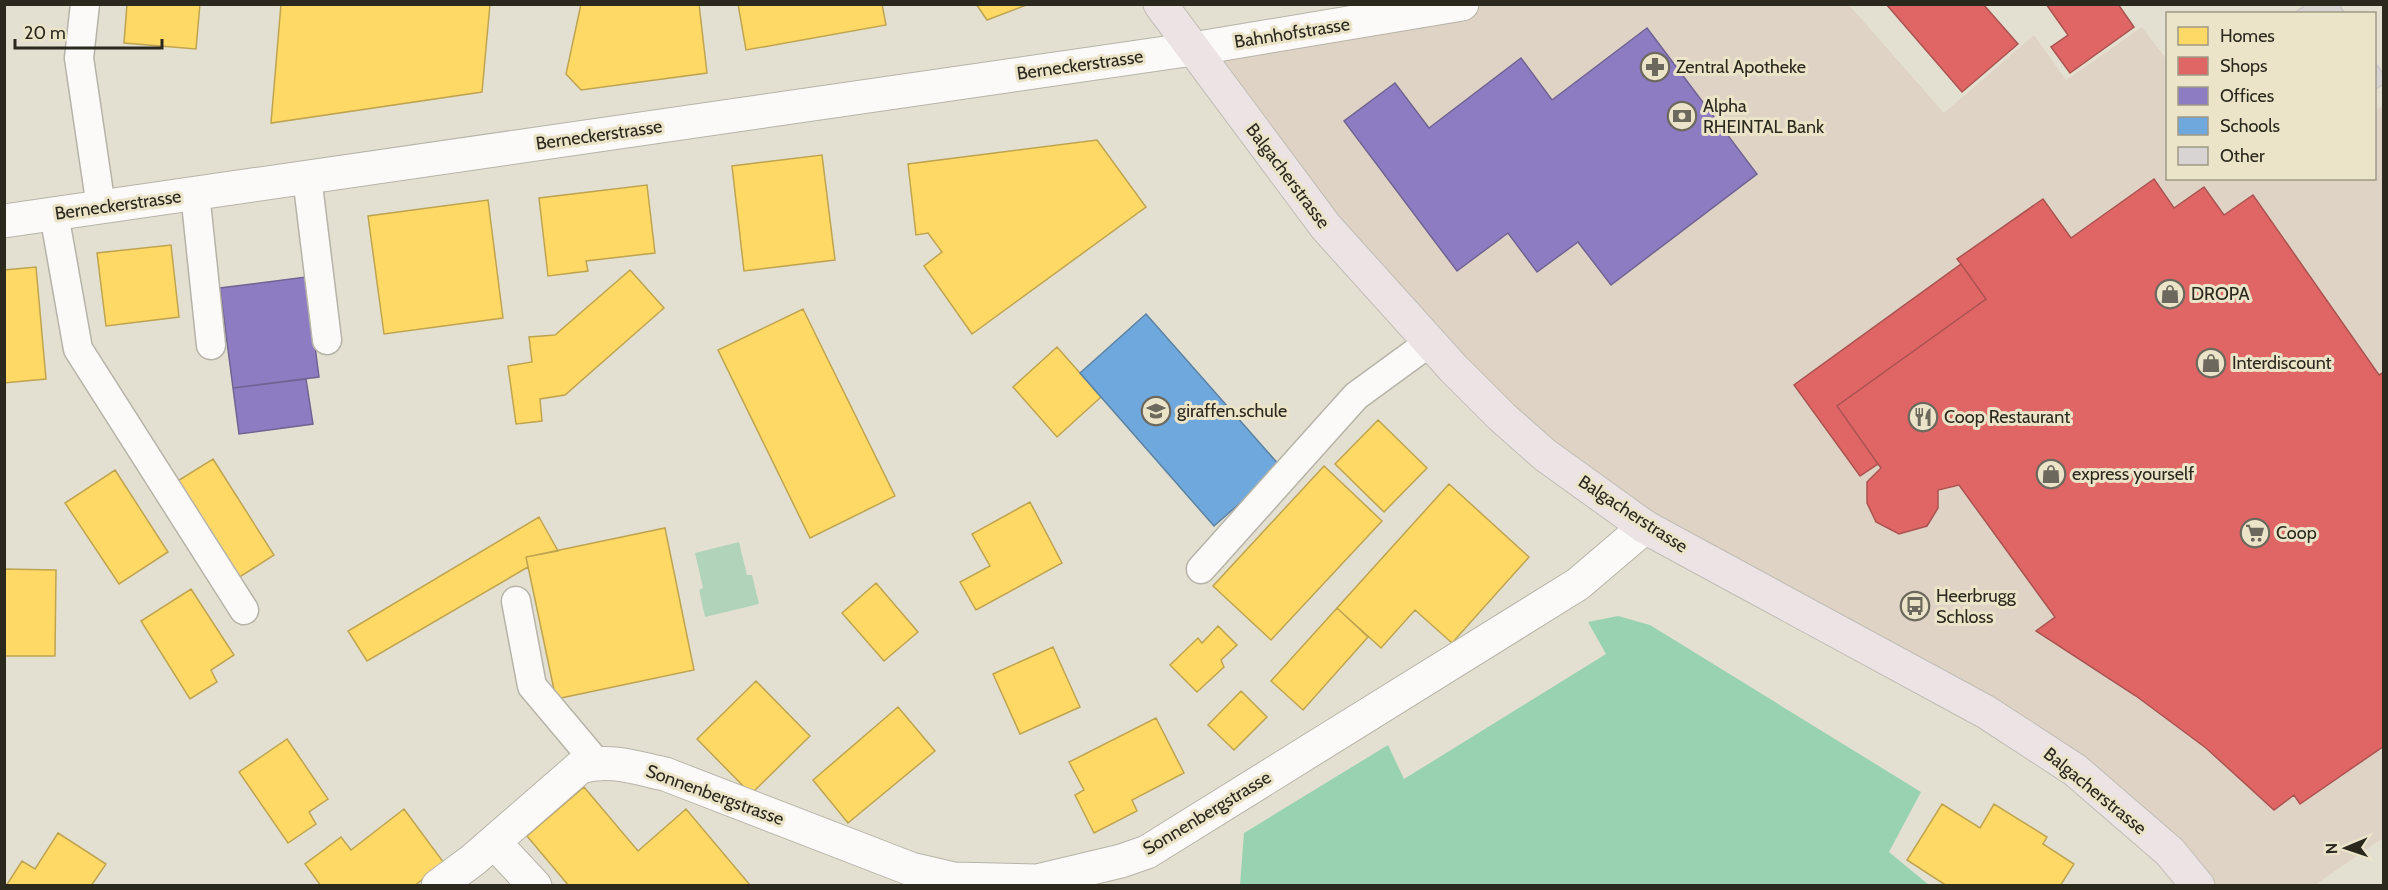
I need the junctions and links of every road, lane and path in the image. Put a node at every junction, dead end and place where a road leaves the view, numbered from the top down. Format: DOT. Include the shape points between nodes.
graph roads {
  1 [pos="85,4"];
  2 [pos="1160,4"];
  3 [pos="1462,4"];
  4 [pos="1193,49"];
  5 [pos="307,177"];
  6 [pos="195,194"];
  7 [pos="101,207"];
  8 [pos="54,214"];
  9 [pos="4,221"];
  10 [pos="327,339"];
  11 [pos="1430,342"];
  12 [pos="211,345"];
  13 [pos="1645,527"];
  14 [pos="1201,569"];
  15 [pos="516,601"];
  16 [pos="244,610"];
  17 [pos="596,762"];
  18 [pos="494,842"];
  19 [pos="954,882"];
  20 [pos="438,885"];
  21 [pos="535,885"];
  22 [pos="2198,885"];
  1 -- 7 [label="lane" via="79,58"];
  2 -- 4 [label="main road, Balgacherstrasse"];
  3 -- 4 [label="street, Bahnhofstrasse"];
  4 -- 5 [label="street, Berneckerstrasse"];
  4 -- 11 [label="main road, Balgacherstrasse" via="1326,227"];
  5 -- 6 [label="street, Berneckerstrasse"];
  5 -- 10 [label="lane"];
  6 -- 7 [label="street, Berneckerstrasse"];
  6 -- 12 [label="lane"];
  7 -- 8 [label="street, Berneckerstrasse"];
  8 -- 9 [label="street, Berneckerstrasse"];
  8 -- 16 [label="lane" via="78,349"];
  11 -- 13 [label="main road, Balgacherstrasse" via="1502,417 1545,455"];
  11 -- 14 [label="lane" via="1356,396"];
  13 -- 19 [label="street, Sonnenbergstrasse" via="1578,584 1147,852 1037,881"];
  13 -- 22 [label="main road, Balgacherstrasse" via="1986,712 2075,770 2170,852"];
  15 -- 17 [label="lane" via="532,686"];
  17 -- 18 [label="street" via="580,767"];
  17 -- 19 [label="street, Sonnenbergstrasse" via="665,774"];
  18 -- 20 [label="street"];
  18 -- 21 [label="street"];
}
